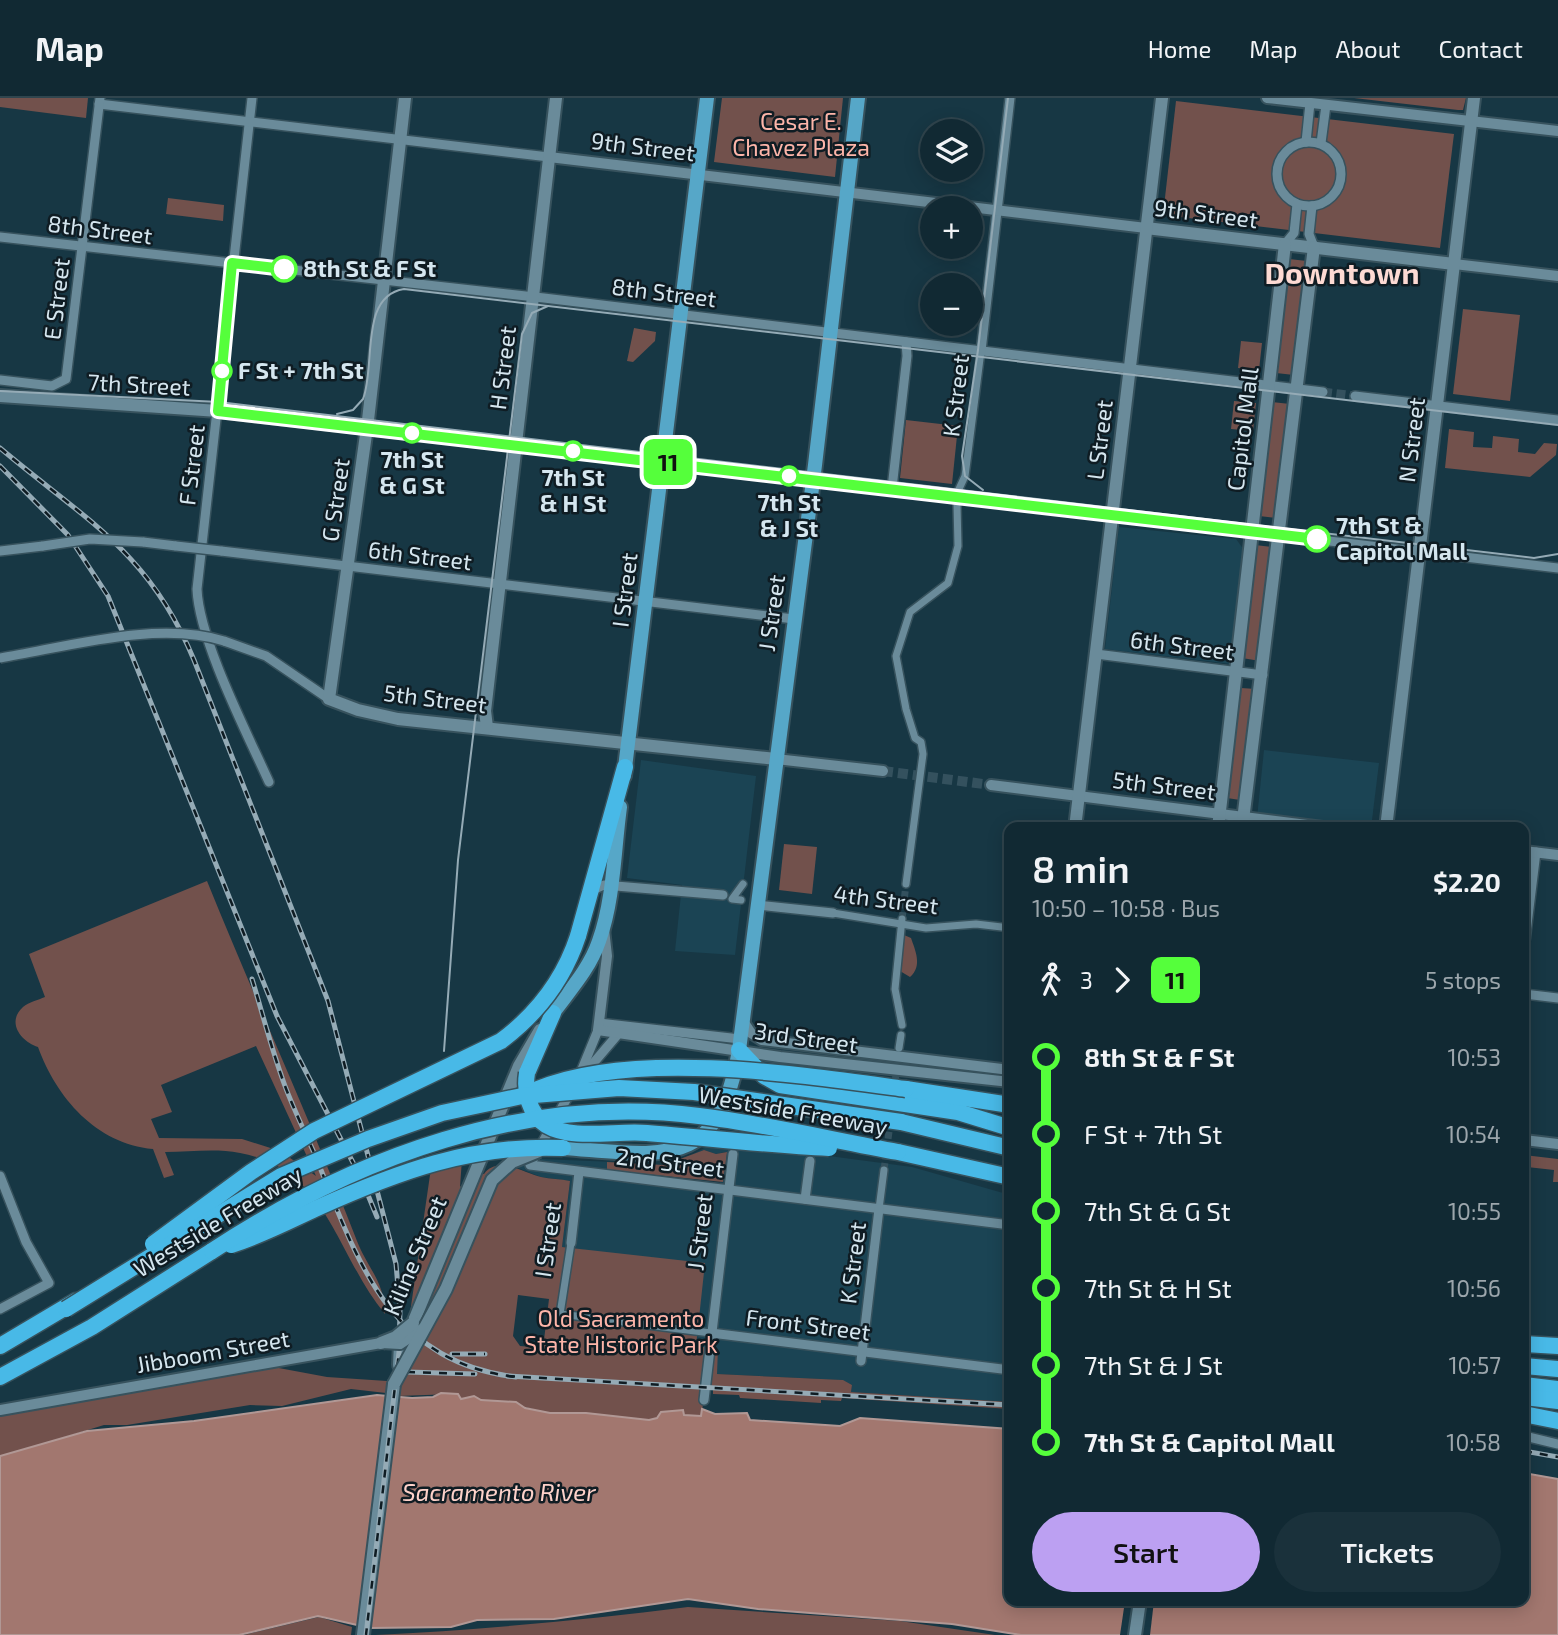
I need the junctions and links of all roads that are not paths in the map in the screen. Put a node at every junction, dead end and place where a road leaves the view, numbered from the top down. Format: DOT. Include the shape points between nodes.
graph roads {
  1 [pos="252,98"];
  2 [pos="405,98"];
  3 [pos="556,98"];
  4 [pos="707,98"];
  5 [pos="858,98"];
  6 [pos="1010,98"];
  7 [pos="1161,98"];
  8 [pos="1267,98"];
  9 [pos="1474,98"];
  10 [pos="100,101"];
  11 [pos="1310,103"];
  12 [pos="1326,105"];
  13 [pos="249,122"];
  14 [pos="1471,122"];
  15 [pos="1558,131"];
  16 [pos="400,140"];
  17 [pos="1306,142"];
  18 [pos="1321,143"];
  19 [pos="549,157"];
  20 [pos="698,175"];
  21 [pos="846,193"];
  22 [pos="1297,204"];
  23 [pos="1312,206"];
  24 [pos="997,210"];
  25 [pos="1146,228"];
  26 [pos="0,237"];
  27 [pos="1286,244"];
  28 [pos="82,247"];
  29 [pos="1314,247"];
  30 [pos="232,263"];
  31 [pos="1454,264"];
  32 [pos="1558,276"];
  33 [pos="383,281"];
  34 [pos="532,296"];
  35 [pos="681,314"];
  36 [pos="830,332"];
  37 [pos="906,342"];
  38 [pos="981,351"];
  39 [pos="1130,368"];
  40 [pos="0,380"];
  41 [pos="1269,385"];
  42 [pos="1297,389"];
  43 [pos="1323,392"];
  44 [pos="1355,396"];
  45 [pos="3,398"];
  46 [pos="1437,405"];
  47 [pos="218,411"];
  48 [pos="1558,420"];
  49 [pos="367,427"];
  50 [pos="515,445"];
  51 [pos="664,462"];
  52 [pos="813,479"];
  53 [pos="892,488"];
  54 [pos="959,489"];
  55 [pos="957,505"];
  56 [pos="1113,514"];
  57 [pos="1252,530"];
  58 [pos="1280,534"];
  59 [pos="0,551"];
  60 [pos="1419,552"];
  61 [pos="348,567"];
  62 [pos="1558,568"];
  63 [pos="499,585"];
  64 [pos="646,602"];
  65 [pos="794,619"];
  66 [pos="1096,654"];
  67 [pos="0,658"];
  68 [pos="1236,672"];
  69 [pos="1263,676"];
  70 [pos="329,699"];
  71 [pos="487,726"];
  72 [pos="628,742"];
  73 [pos="776,759"];
  74 [pos="625,767"];
  75 [pos="883,771"];
  76 [pos="269,782"];
  77 [pos="991,785"];
  78 [pos="1080,796"];
  79 [pos="1220,814"];
  80 [pos="1076,822"];
  81 [pos="1219,822"];
  82 [pos="1243,822"];
  83 [pos="1387,822"];
  84 [pos="1530,852"];
  85 [pos="1558,855"];
  86 [pos="743,884"];
  87 [pos="906,884"];
  88 [pos="610,885"];
  89 [pos="593,890"];
  90 [pos="723,895"];
  91 [pos="741,900"];
  92 [pos="758,905"];
  93 [pos="833,913"];
  94 [pos="901,921"];
  95 [pos="604,926"];
  96 [pos="1004,927"];
  97 [pos="1529,995"];
  98 [pos="1558,998"];
  99 [pos="553,1013"];
  100 [pos="743,1021"];
  101 [pos="902,1025"];
  102 [pos="598,1027"];
  103 [pos="619,1033"];
  104 [pos="901,1035"];
  105 [pos="740,1045"];
  106 [pos="899,1048"];
  107 [pos="523,1069"];
  108 [pos="1004,1069"];
  109 [pos="1004,1081"];
  110 [pos="576,1082"];
  111 [pos="522,1096"];
  112 [pos="1004,1104"];
  113 [pos="1004,1126"];
  114 [pos="1529,1141"];
  115 [pos="1558,1144"];
  116 [pos="1004,1147"];
  117 [pos="562,1148"];
  118 [pos="898,1152"];
  119 [pos="733,1154"];
  120 [pos="810,1161"];
  121 [pos="530,1165"];
  122 [pos="884,1170"];
  123 [pos="579,1171"];
  124 [pos="0,1176"];
  125 [pos="1004,1176"];
  126 [pos="729,1190"];
  127 [pos="805,1199"];
  128 [pos="879,1209"];
  129 [pos="1004,1224"];
  130 [pos="571,1243"];
  131 [pos="212,1251"];
  132 [pos="0,1309"];
  133 [pos="66,1309"];
  134 [pos="560,1314"];
  135 [pos="420,1324"];
  136 [pos="711,1333"];
  137 [pos="381,1343"];
  138 [pos="400,1344"];
  139 [pos="1529,1344"];
  140 [pos="0,1346"];
  141 [pos="1558,1346"];
  142 [pos="862,1356"];
  143 [pos="1529,1366"];
  144 [pos="1004,1369"];
  145 [pos="1558,1369"];
  146 [pos="0,1377"];
  147 [pos="394,1384"];
  148 [pos="1529,1386"];
  149 [pos="1558,1389"];
  150 [pos="1529,1398"];
  151 [pos="704,1399"];
  152 [pos="1558,1401"];
  153 [pos="0,1410"];
  154 [pos="1529,1415"];
  155 [pos="1558,1421"];
  156 [pos="1529,1437"];
  157 [pos="1558,1444"];
  158 [pos="1139,1606"];
  159 [pos="363,1635"];
  160 [pos="1136,1635"];
  1 -- 13 [label="street, F Street"];
  2 -- 16 [label="main road, G Street"];
  3 -- 19 [label="main road, H Street"];
  4 -- 20 [label="main road, I Street"];
  5 -- 21 [label="main road, J Street"];
  6 -- 24 [label="street, K Street"];
  7 -- 25 [label="main road, L Street"];
  8 -- 11 [label="street"];
  9 -- 14 [label="main road, N Street"];
  10 -- 13 [label="street, 9th Street"];
  10 -- 28 [label="street, E Street"];
  11 -- 12 [label="street"];
  11 -- 17 [label="street"];
  12 -- 14 [label="street"];
  12 -- 18 [label="street"];
  13 -- 16 [label="street, 9th Street"];
  13 -- 30 [label="street, F Street"];
  14 -- 15 [label="street"];
  14 -- 31 [label="main road, N Street"];
  16 -- 19 [label="street, 9th Street"];
  16 -- 33 [label="main road, G Street"];
  17 -- 18 [label="street"];
  17 -- 22 [label="street" via="1287,150 1277,171 1282,192"];
  18 -- 23 [label="street" via="1336,156 1341,179 1331,197"];
  19 -- 20 [label="street, 9th Street"];
  19 -- 34 [label="main road, H Street"];
  20 -- 21 [label="street, 9th Street"];
  20 -- 35 [label="main road, I Street"];
  21 -- 24 [label="street, 9th Street"];
  21 -- 36 [label="main road, J Street"];
  22 -- 23 [label="street"];
  22 -- 27 [label="street, Capitol Mall" via="1294,233"];
  23 -- 29 [label="street" via="1309,234"];
  24 -- 25 [label="street, 9th Street"];
  24 -- 38 [label="street, K Street"];
  25 -- 27 [label="main road, 9th Street"];
  25 -- 39 [label="main road, L Street"];
  26 -- 28 [label="street, 8th Street"];
  27 -- 29 [label="main road, 9th Street"];
  27 -- 41 [label="main road, Capitol Mall"];
  28 -- 30 [label="street, 8th Street"];
  28 -- 40 [label="street, E Street" via="66,379 52,386"];
  29 -- 31 [label="main road, 9th Street"];
  29 -- 42 [label="main road"];
  30 -- 33 [label="street, 8th Street"];
  30 -- 47 [label="street, F Street"];
  31 -- 32 [label="street, 9th Street"];
  31 -- 46 [label="main road, N Street"];
  33 -- 34 [label="street, 8th Street"];
  33 -- 49 [label="main road, G Street"];
  34 -- 35 [label="street, 8th Street"];
  34 -- 50 [label="main road, H Street"];
  35 -- 36 [label="street, 8th Street"];
  35 -- 51 [label="main road, I Street"];
  36 -- 37 [label="street, 8th Street"];
  36 -- 52 [label="main road, J Street"];
  37 -- 38 [label="street, 8th Street"];
  37 -- 53 [label="street"];
  38 -- 39 [label="street, 8th Street"];
  38 -- 54 [label="street, K Street" via="965,476"];
  39 -- 41 [label="street, 8th Street"];
  39 -- 56 [label="main road, L Street"];
  41 -- 42 [label="street, 8th Street"];
  41 -- 57 [label="main road, Capitol Mall"];
  42 -- 43 [label="street, 8th Street"];
  42 -- 58 [label="main road"];
  44 -- 46 [label="street"];
  45 -- 47 [label="main road, 7th Street"];
  46 -- 48 [label="street"];
  46 -- 60 [label="main road, N Street"];
  47 -- 49 [label="main road, 7th Street"];
  47 -- 76 [label="street, F Street" via="197,601"];
  49 -- 50 [label="main road, 7th Street"];
  49 -- 61 [label="main road, G Street"];
  50 -- 51 [label="street, 7th Street"];
  50 -- 63 [label="main road, H Street"];
  51 -- 52 [label="street, 7th Street"];
  51 -- 64 [label="main road, I Street"];
  52 -- 53 [label="street, 7th Street"];
  52 -- 65 [label="main road, J Street"];
  53 -- 56 [label="street, 7th Street"];
  55 -- 87 [label="street" via="958,546 948,583 909,612 896,656 923,754"];
  56 -- 57 [label="street, 7th Street"];
  56 -- 66 [label="main road, L Street"];
  57 -- 58 [label="street, 7th Street"];
  57 -- 68 [label="main road, Capitol Mall"];
  58 -- 60 [label="street, 7th Street"];
  58 -- 69 [label="main road"];
  59 -- 61 [label="street, 6th Street, bridge" via="90,539"];
  60 -- 62 [label="street, 7th Street"];
  60 -- 83 [label="main road, N Street"];
  61 -- 63 [label="street, 6th Street"];
  61 -- 70 [label="main road, G Street"];
  63 -- 64 [label="street, 6th Street"];
  63 -- 71 [label="main road, H Street"];
  64 -- 65 [label="street, 6th Street"];
  64 -- 72 [label="main road, I Street"];
  65 -- 73 [label="main road, J Street"];
  66 -- 68 [label="street, 6th Street"];
  66 -- 78 [label="main road, L Street"];
  67 -- 70 [label="street, 5th Street, bridge" via="148,634 211,636 266,656"];
  68 -- 69 [label="street, 6th Street"];
  68 -- 79 [label="main road, Capitol Mall"];
  69 -- 82 [label="main road"];
  70 -- 71 [label="main road, 5th Street" via="398,719"];
  71 -- 72 [label="main road, 5th Street"];
  72 -- 73 [label="main road, 5th Street"];
  72 -- 74 [label="main road, I Street"];
  73 -- 75 [label="street, 5th Street"];
  73 -- 92 [label="main road, J Street"];
  74 -- 88 [label="main road, I Street"];
  74 -- 89 [label="highway"];
  77 -- 78 [label="street, 5th Street"];
  78 -- 79 [label="street, 5th Street"];
  78 -- 80 [label="main road, L Street"];
  79 -- 81 [label="main road, Capitol Mall"];
  79 -- 82 [label="street, 5th Street"];
  84 -- 85 [label="street"];
  86 -- 91 [label="street" via="732,895"];
  88 -- 89 [label="street"];
  88 -- 90 [label="street"];
  88 -- 95 [label="main road, I Street"];
  89 -- 133 [label="highway, bridge" via="568,962 551,991 501,1041 336,1120 279,1153"];
  92 -- 93 [label="street, 4th Street"];
  92 -- 100 [label="main road, J Street"];
  93 -- 94 [label="street, 4th Street"];
  94 -- 96 [label="street, 4th Street" via="926,928 976,924"];
  94 -- 101 [label="street" via="895,989"];
  95 -- 99 [label="main road" via="589,963"];
  95 -- 102 [label="street, I Street" via="607,956"];
  97 -- 98 [label="street"];
  99 -- 107 [label="highway"];
  100 -- 105 [label="main road, J Street"];
  100 -- 108 [label="street, 3rd Street" via="762,1040"];
  102 -- 103 [label="street, 3rd Street"];
  102 -- 105 [label="street, 3rd Street"];
  102 -- 110 [label="street, I Street"];
  103 -- 105 [label="street, 3rd Street"];
  103 -- 110 [label="street, I Street"];
  104 -- 106 [label="street"];
  105 -- 109 [label="street, 3rd Street" via="863,1067"];
  105 -- 113 [label="highway" via="764,1076 780,1085 958,1112"];
  105 -- 117 [label="main road, J Street" via="726,1103 707,1132 689,1144 668,1152"];
  107 -- 118 [label="highway, bridge" via="532,1109 542,1122 561,1131 644,1132"];
  107 -- 135 [label="main road, Kiline Street, bridge"];
  110 -- 121 [label="street, I Street"];
  111 -- 112 [label="highway, bridge" via="583,1076 661,1070 778,1073"];
  111 -- 116 [label="highway, Westside Freeway, bridge" via="619,1088 671,1090 901,1122"];
  111 -- 133 [label="highway, Westside Freeway, bridge" via="442,1113 281,1176"];
  114 -- 115 [label="street"];
  117 -- 131 [label="highway, bridge" via="517,1147 453,1157 382,1180 257,1237"];
  117 -- 135 [label="main road, bridge" via="519,1158 492,1180"];
  118 -- 125 [label="highway, Westside Freeway"];
  118 -- 131 [label="highway, Westside Freeway, bridge" via="700,1116 616,1113 533,1121 452,1138 377,1162 314,1189"];
  119 -- 126 [label="street, J Street"];
  120 -- 127 [label="street"];
  121 -- 123 [label="street, 2nd Street"];
  122 -- 128 [label="street, K Street"];
  123 -- 126 [label="street, 2nd Street"];
  123 -- 130 [label="street, I Street"];
  124 -- 132 [label="street" via="26,1242 49,1283"];
  126 -- 127 [label="street, 2nd Street"];
  126 -- 136 [label="street, J Street"];
  127 -- 128 [label="street, 2nd Street"];
  128 -- 129 [label="street, 2nd Street"];
  128 -- 142 [label="street, K Street"];
  130 -- 134 [label="street, I Street"];
  131 -- 146 [label="highway, Westside Freeway" via="92,1327"];
  133 -- 140 [label="highway, Westside Freeway"];
  134 -- 136 [label="street, Front Street"];
  135 -- 137 [label="main road, bridge"];
  135 -- 138 [label="main road, Kiline Street, bridge"];
  135 -- 147 [label="main road, bridge"];
  136 -- 142 [label="street, Front Street"];
  136 -- 151 [label="street, J Street"];
  137 -- 138 [label="street, Jibboom Street, bridge"];
  137 -- 153 [label="street, Jibboom Street"];
  138 -- 147 [label="main road, Kiline Street, bridge" via="401,1361"];
  139 -- 141 [label="highway"];
  142 -- 144 [label="street, Front Street"];
  143 -- 145 [label="highway"];
  147 -- 159 [label="main road, Kiline Street"];
  148 -- 149 [label="highway"];
  150 -- 152 [label="highway"];
  154 -- 155 [label="highway"];
  156 -- 157 [label="street"];
  158 -- 160 [label="main road"];
}
